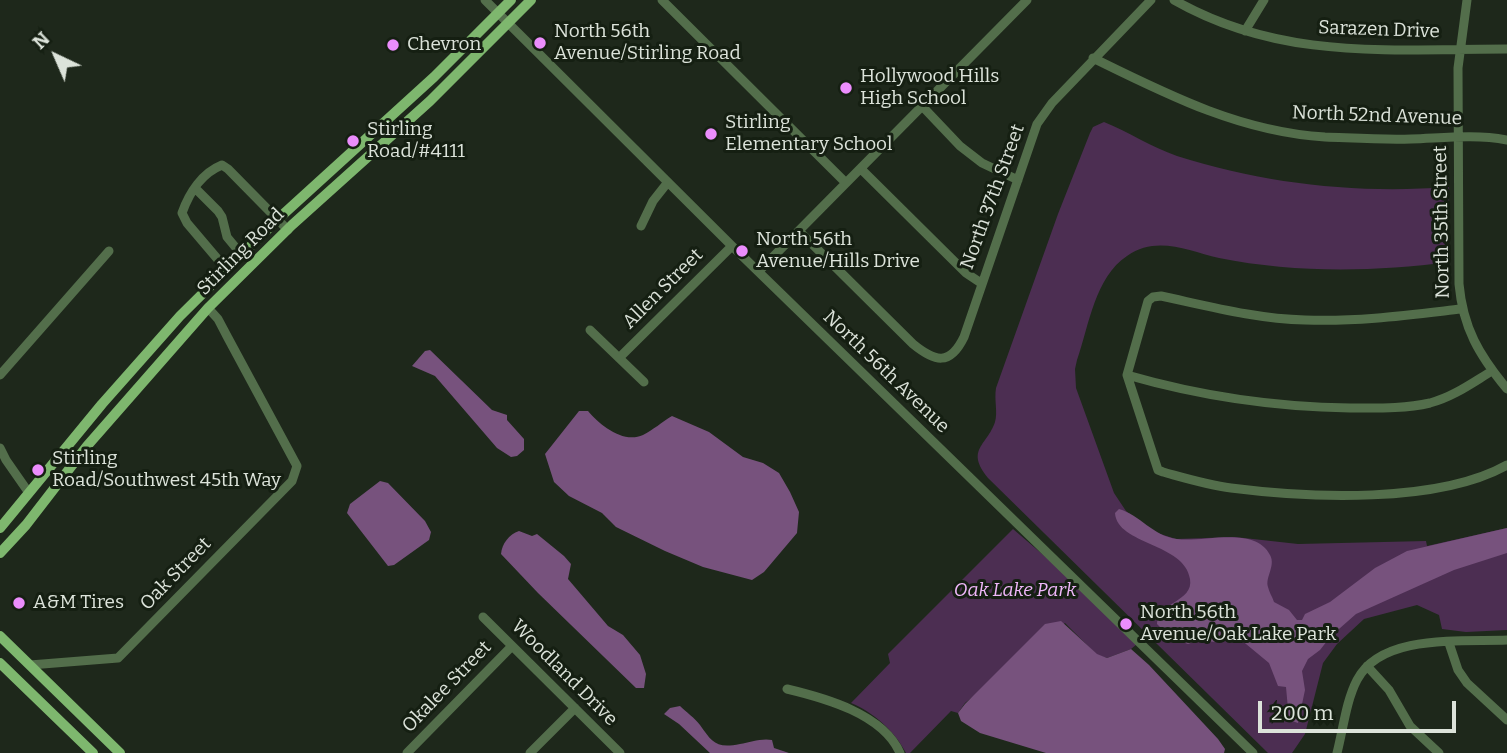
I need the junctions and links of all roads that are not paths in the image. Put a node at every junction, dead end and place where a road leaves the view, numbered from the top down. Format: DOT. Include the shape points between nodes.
graph roads {
  1 [pos="485,0"];
  2 [pos="511,0"];
  3 [pos="531,0"];
  4 [pos="662,0"];
  5 [pos="1027,0"];
  6 [pos="1151,0"];
  7 [pos="1174,0"];
  8 [pos="1264,0"];
  9 [pos="1467,0"];
  10 [pos="498,13"];
  11 [pos="509,23"];
  12 [pos="1245,31"];
  13 [pos="1460,49"];
  14 [pos="1507,49"];
  15 [pos="1093,58"];
  16 [pos="922,106"];
  17 [pos="1458,136"];
  18 [pos="1507,140"];
  19 [pos="861,169"];
  20 [pos="1018,180"];
  21 [pos="668,182"];
  22 [pos="846,183"];
  23 [pos="195,188"];
  24 [pos="278,219"];
  25 [pos="641,226"];
  26 [pos="288,230"];
  27 [pos="799,231"];
  28 [pos="732,246"];
  29 [pos="109,251"];
  30 [pos="242,254"];
  31 [pos="226,269"];
  32 [pos="759,271"];
  33 [pos="981,283"];
  34 [pos="208,308"];
  35 [pos="1461,309"];
  36 [pos="590,330"];
  37 [pos="619,358"];
  38 [pos="1492,371"];
  39 [pos="0,375"];
  40 [pos="1127,375"];
  41 [pos="643,382"];
  42 [pos="1507,389"];
  43 [pos="81,429"];
  44 [pos="0,448"];
  45 [pos="81,454"];
  46 [pos="1507,465"];
  47 [pos="29,493"];
  48 [pos="0,528"];
  49 [pos="0,553"];
  50 [pos="483,617"];
  51 [pos="0,636"];
  52 [pos="1507,640"];
  53 [pos="1449,643"];
  54 [pos="512,646"];
  55 [pos="0,663"];
  56 [pos="30,665"];
  57 [pos="1367,666"];
  58 [pos="787,689"];
  59 [pos="575,708"];
  60 [pos="1507,720"];
  61 [pos="93,753"];
  62 [pos="120,753"];
  63 [pos="407,753"];
  64 [pos="530,753"];
  65 [pos="620,753"];
  66 [pos="900,753"];
  67 [pos="1253,753"];
  68 [pos="1337,753"];
  69 [pos="1439,753"];
  1 -- 10 [label="street, North 56th Avenue"];
  2 -- 10 [label="main road, Stirling Road"];
  3 -- 11 [label="main road, Stirling Road"];
  4 -- 22 [label="street"];
  5 -- 16 [label="street"];
  6 -- 15 [label="street, North 37th Street"];
  7 -- 12 [label="street, Sarazen Drive"];
  8 -- 12 [label="street"];
  9 -- 13 [label="street, North 35th Street"];
  10 -- 11 [label="street, North 56th Avenue"];
  10 -- 24 [label="main road, Stirling Road"];
  11 -- 21 [label="street, North 56th Avenue"];
  11 -- 26 [label="main road, Stirling Road"];
  12 -- 13 [label="street, Sarazen Drive" via="1325,48"];
  13 -- 14 [label="street, Sarazen Drive"];
  13 -- 17 [label="street, North 35th Street"];
  15 -- 17 [label="street, North 52nd Avenue" via="1208,112 1266,129 1322,136"];
  15 -- 20 [label="street, North 37th Street" via="1037,124"];
  16 -- 19 [label="street"];
  16 -- 20 [label="street" via="982,163"];
  17 -- 18 [label="street, North 52nd Avenue"];
  17 -- 35 [label="street, North 35th Street"];
  19 -- 22 [label="street"];
  19 -- 33 [label="street"];
  20 -- 33 [label="street, North 37th Street"];
  21 -- 25 [label="street"];
  21 -- 28 [label="street, North 56th Avenue"];
  22 -- 27 [label="street"];
  23 -- 24 [label="street" via="222,165"];
  23 -- 30 [label="street" via="218,211 227,237"];
  23 -- 31 [label="street" via="182,213"];
  24 -- 26 [label="street"];
  24 -- 30 [label="main road, Stirling Road"];
  26 -- 34 [label="main road, Stirling Road"];
  27 -- 32 [label="street"];
  27 -- 33 [label="street, North 37th Street" via="929,357 948,357 958,349"];
  28 -- 32 [label="street, North 56th Avenue"];
  28 -- 37 [label="street, Allen Street"];
  29 -- 39 [label="street"];
  30 -- 31 [label="main road, Stirling Road"];
  31 -- 43 [label="main road, Stirling Road"];
  32 -- 67 [label="street, North 56th Avenue"];
  34 -- 45 [label="main road, Stirling Road"];
  34 -- 56 [label="street, Oak Street" via="218,318 297,466 292,481 118,658"];
  35 -- 38 [label="street, North 35th Street" via="1472,340"];
  35 -- 40 [label="street" via="1359,320 1301,320 1153,297"];
  36 -- 37 [label="street"];
  37 -- 41 [label="street"];
  38 -- 40 [label="street" via="1430,403 1382,408 1255,403"];
  38 -- 42 [label="street, North 35th Street"];
  40 -- 46 [label="street" via="1158,470 1163,472 1228,487 1344,494 1470,482"];
  43 -- 45 [label="main road" via="77,446"];
  43 -- 47 [label="main road, Stirling Road"];
  44 -- 47 [label="street"];
  45 -- 49 [label="main road, Stirling Road"];
  47 -- 48 [label="main road, Stirling Road"];
  50 -- 54 [label="street, Woodland Drive"];
  51 -- 56 [label="main road"];
  52 -- 53 [label="street"];
  53 -- 57 [label="street" via="1423,642 1394,649"];
  53 -- 60 [label="street" via="1466,683"];
  54 -- 59 [label="street, Woodland Drive"];
  54 -- 63 [label="street, Okalee Street"];
  55 -- 61 [label="main road"];
  56 -- 62 [label="main road"];
  57 -- 68 [label="street" via="1353,688"];
  57 -- 69 [label="street" via="1389,690 1410,726"];
  58 -- 66 [label="street" via="858,711 896,744"];
  59 -- 64 [label="street"];
  59 -- 65 [label="street, Woodland Drive"];
}
